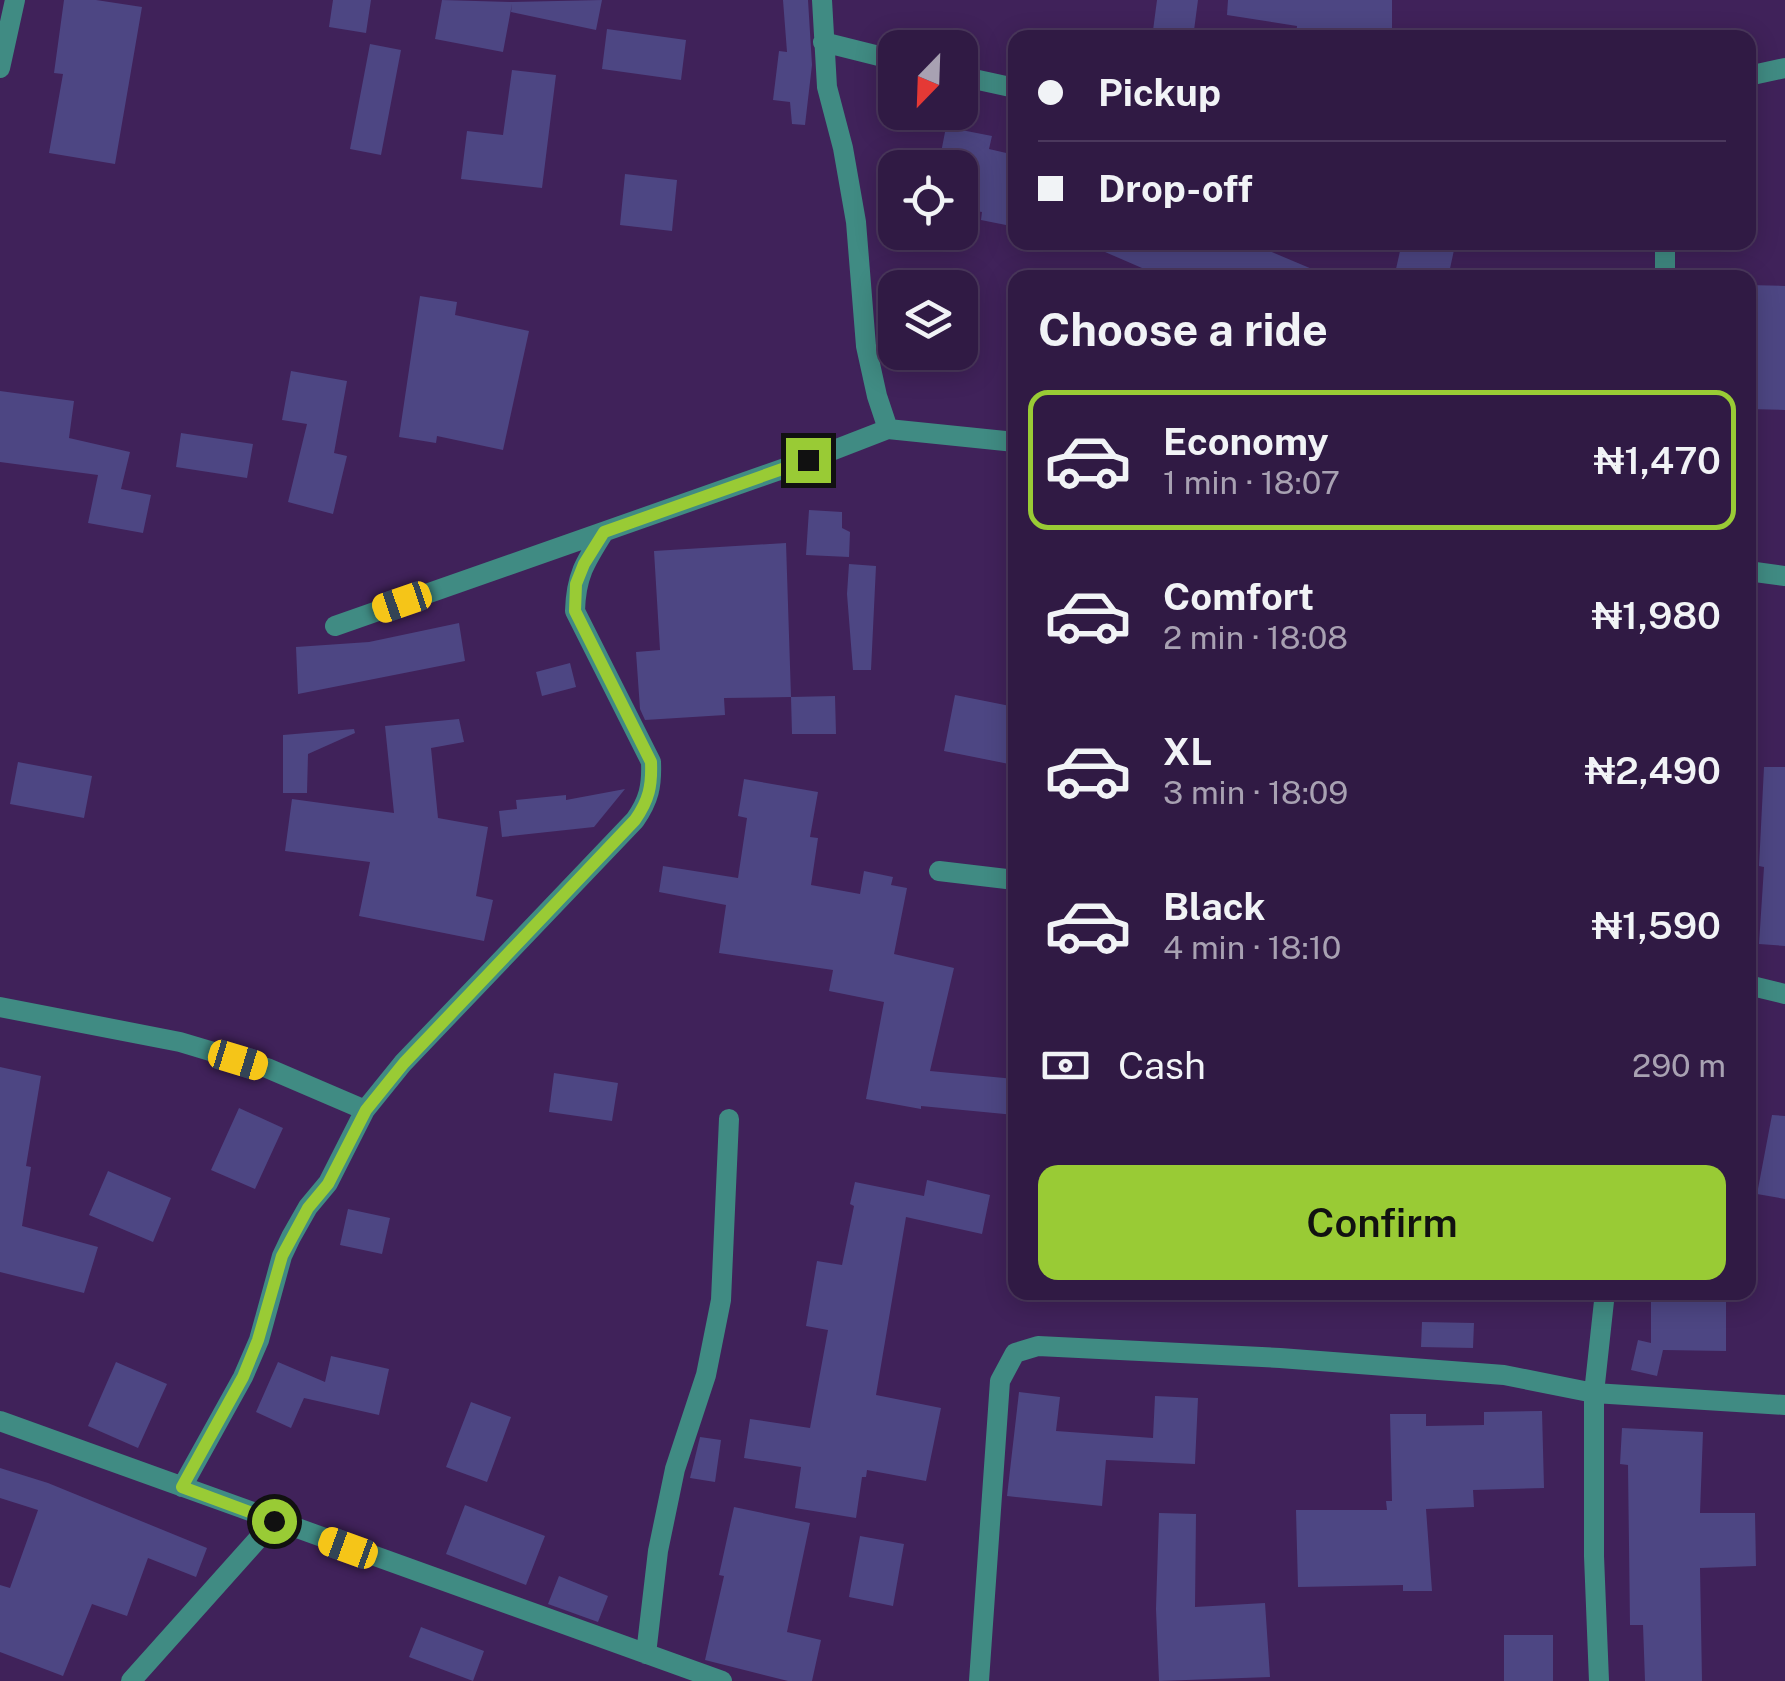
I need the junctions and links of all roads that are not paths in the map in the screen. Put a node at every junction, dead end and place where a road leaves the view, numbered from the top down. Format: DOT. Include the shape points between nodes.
graph roads {
  1 [pos="15,0"];
  2 [pos="822,0"];
  3 [pos="823,42"];
  4 [pos="878,56"];
  5 [pos="0,68"];
  6 [pos="1785,68"];
  7 [pos="1756,74"];
  8 [pos="978,80"];
  9 [pos="1008,86"];
  10 [pos="888,429"];
  11 [pos="1008,441"];
  12 [pos="604,532"];
  13 [pos="1756,572"];
  14 [pos="1785,576"];
  15 [pos="335,626"];
  16 [pos="939,871"];
  17 [pos="1008,879"];
  18 [pos="1756,987"];
  19 [pos="1785,994"];
  20 [pos="0,1007"];
  21 [pos="366,1110"];
  22 [pos="728,1120"];
  23 [pos="1604,1300"];
  24 [pos="1594,1393"];
  25 [pos="1785,1404"];
  26 [pos="0,1421"];
  27 [pos="182,1487"];
  28 [pos="274,1521"];
  29 [pos="646,1654"];
  30 [pos="131,1681"];
  31 [pos="722,1681"];
  32 [pos="978,1681"];
  33 [pos="1599,1681"];
  1 -- 5 [label="street"];
  2 -- 3 [label="street"];
  3 -- 4 [label="street"];
  3 -- 10 [label="street" via="856,222 866,346"];
  6 -- 7 [label="street"];
  8 -- 9 [label="street"];
  10 -- 11 [label="street"];
  10 -- 12 [label="street"];
  12 -- 15 [label="street"];
  12 -- 21 [label="street" via="576,584 575,611 651,762 648,802"];
  13 -- 14 [label="street"];
  16 -- 17 [label="street"];
  18 -- 19 [label="street"];
  20 -- 21 [label="street" via="180,1042 267,1068"];
  21 -- 27 [label="street" via="286,1246 243,1377"];
  22 -- 29 [label="street" via="721,1300 671,1486"];
  23 -- 24 [label="street"];
  24 -- 25 [label="street"];
  24 -- 32 [label="street" via="1504,1375 1280,1358 1038,1346 1016,1352 1000,1381"];
  24 -- 33 [label="street"];
  26 -- 27 [label="street"];
  27 -- 28 [label="street"];
  28 -- 29 [label="street"];
  28 -- 30 [label="street"];
  29 -- 31 [label="street"];
}
